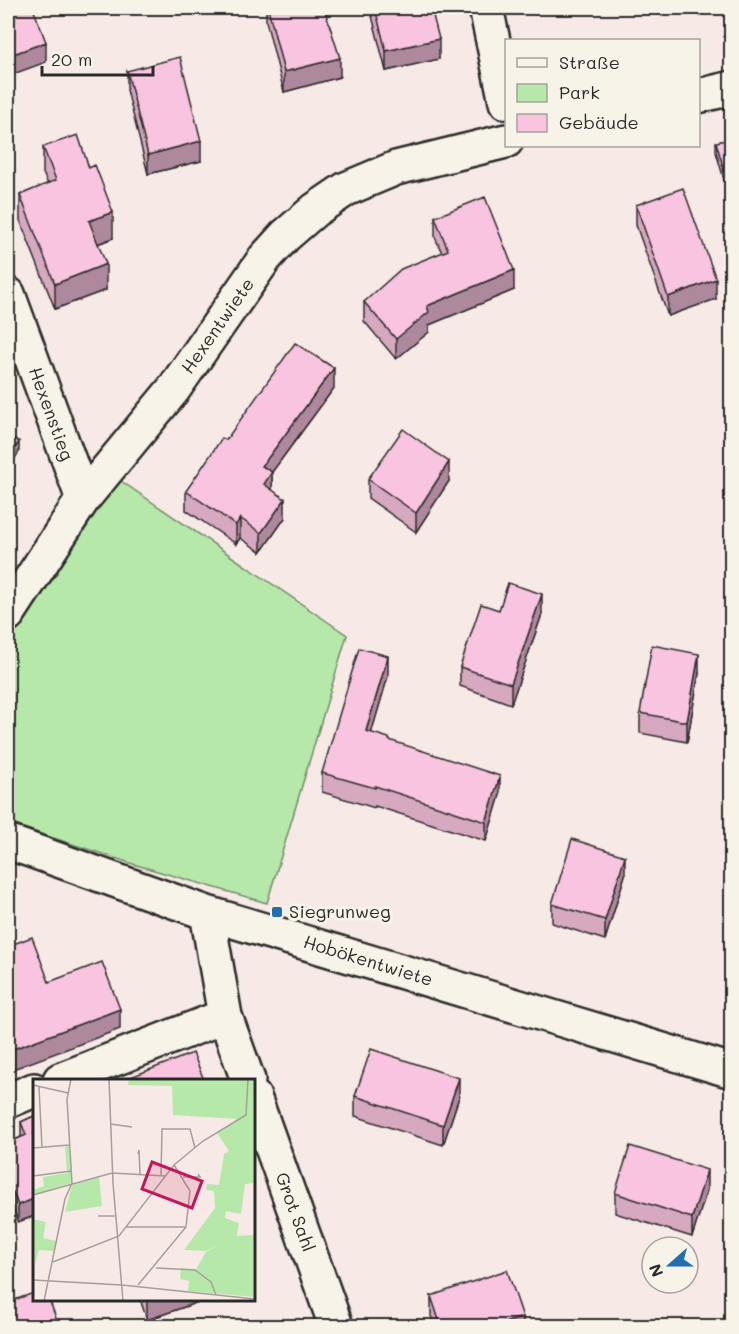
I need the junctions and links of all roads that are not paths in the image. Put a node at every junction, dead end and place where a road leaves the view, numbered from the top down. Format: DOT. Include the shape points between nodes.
graph roads {
  1 [pos="486,8"];
  2 [pos="732,88"];
  3 [pos="505,93"];
  4 [pos="700,96"];
  5 [pos="505,141"];
  6 [pos="8,294"];
  7 [pos="82,499"];
  8 [pos="8,614"];
  9 [pos="8,842"];
  10 [pos="207,913"];
  11 [pos="225,1016"];
  12 [pos="732,1071"];
  13 [pos="63,1079"];
  14 [pos="248,1079"];
  15 [pos="33,1090"];
  16 [pos="255,1100"];
  17 [pos="8,1101"];
  18 [pos="336,1326"];
  1 -- 3 [label="street"];
  2 -- 4 [label="street"];
  5 -- 7 [label="street, Hexentwiete" via="396,168 346,189 315,210 265,258 173,390"];
  6 -- 7 [label="street, Hexenstieg"];
  7 -- 8 [label="street, Hexentwiete"];
  9 -- 10 [label="street, Hobökentwiete"];
  10 -- 11 [label="street"];
  10 -- 12 [label="street, Hobökentwiete"];
  11 -- 13 [label="street"];
  11 -- 14 [label="street"];
  15 -- 17 [label="street"];
  16 -- 18 [label="street, Grot Sahl"];
}
